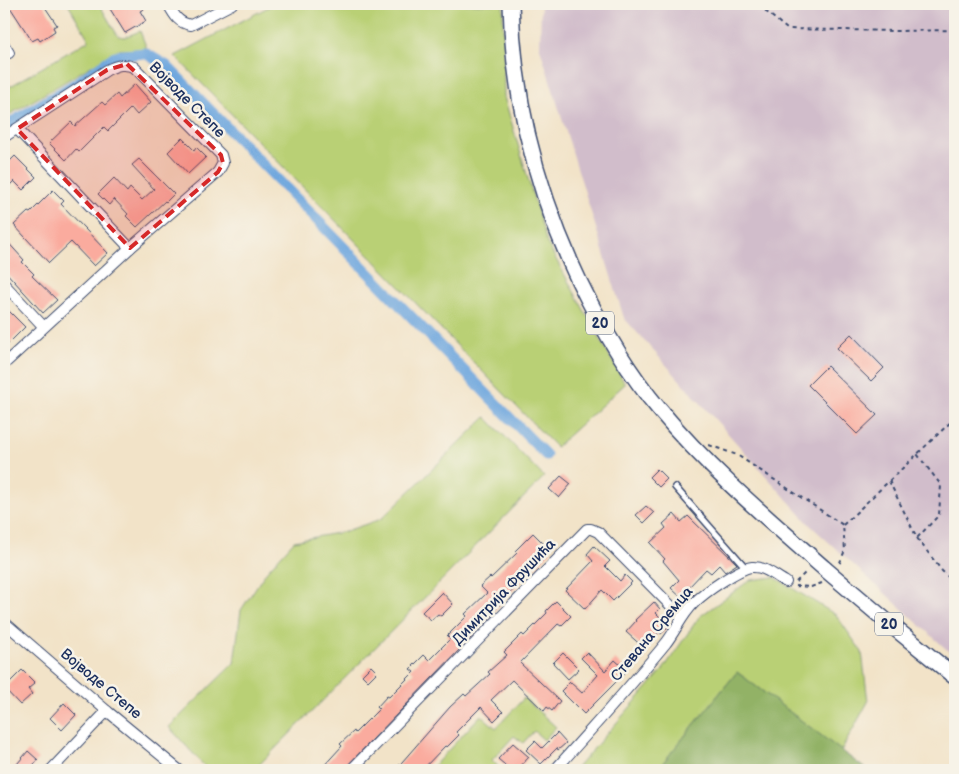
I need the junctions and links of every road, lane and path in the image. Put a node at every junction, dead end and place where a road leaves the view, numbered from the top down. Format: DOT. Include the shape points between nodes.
graph roads {
  1 [pos="168,4"];
  2 [pos="232,4"];
  3 [pos="511,4"];
  4 [pos="762,4"];
  5 [pos="955,30"];
  6 [pos="17,129"];
  7 [pos="4,137"];
  8 [pos="130,248"];
  9 [pos="4,284"];
  10 [pos="43,326"];
  11 [pos="4,364"];
  12 [pos="955,418"];
  13 [pos="684,436"];
  14 [pos="917,454"];
  15 [pos="889,481"];
  16 [pos="675,488"];
  17 [pos="842,525"];
  18 [pos="918,538"];
  19 [pos="841,563"];
  20 [pos="747,568"];
  21 [pos="809,568"];
  22 [pos="824,576"];
  23 [pos="955,583"];
  24 [pos="790,584"];
  25 [pos="682,617"];
  26 [pos="4,622"];
  27 [pos="955,677"];
  28 [pos="107,711"];
  29 [pos="51,770"];
  30 [pos="179,770"];
  31 [pos="351,770"];
  32 [pos="555,770"];
  1 -- 2 [label="street" via="177,19 191,25"];
  3 -- 13 [label="main road, 20" via="526,133 557,232 605,332 658,408"];
  4 -- 5 [label="path" via="763,9 787,29"];
  6 -- 7 [label="street, Војводе Степе"];
  6 -- 8 [label="street"];
  6 -- 8 [label="street, Војводе Степе" via="107,70 126,64 134,67 221,155 223,163 218,172"];
  8 -- 10 [label="street, Војводе Степе"];
  9 -- 10 [label="street"];
  10 -- 11 [label="street, Војводе Степе"];
  12 -- 14 [label="path"];
  13 -- 17 [label="path" via="737,455"];
  13 -- 22 [label="main road, 20"];
  14 -- 15 [label="path"];
  14 -- 18 [label="path" via="941,485 938,515"];
  15 -- 17 [label="path"];
  15 -- 18 [label="path"];
  16 -- 20 [label="lane"];
  17 -- 19 [label="path" via="845,550"];
  18 -- 23 [label="path"];
  20 -- 24 [label="street" via="766,570"];
  20 -- 25 [label="street, Стевана Сремца" via="694,602"];
  21 -- 24 [label="path"];
  22 -- 24 [label="path" via="811,587"];
  22 -- 27 [label="main road, 20, bridge"];
  25 -- 31 [label="street, Димитрија Фрушића" via="598,532 587,529"];
  25 -- 32 [label="street, Стевана Сремца" via="665,644"];
  26 -- 28 [label="street, Војводе Степе"];
  28 -- 29 [label="street"];
  28 -- 30 [label="street, Војводе Степе"];
}
